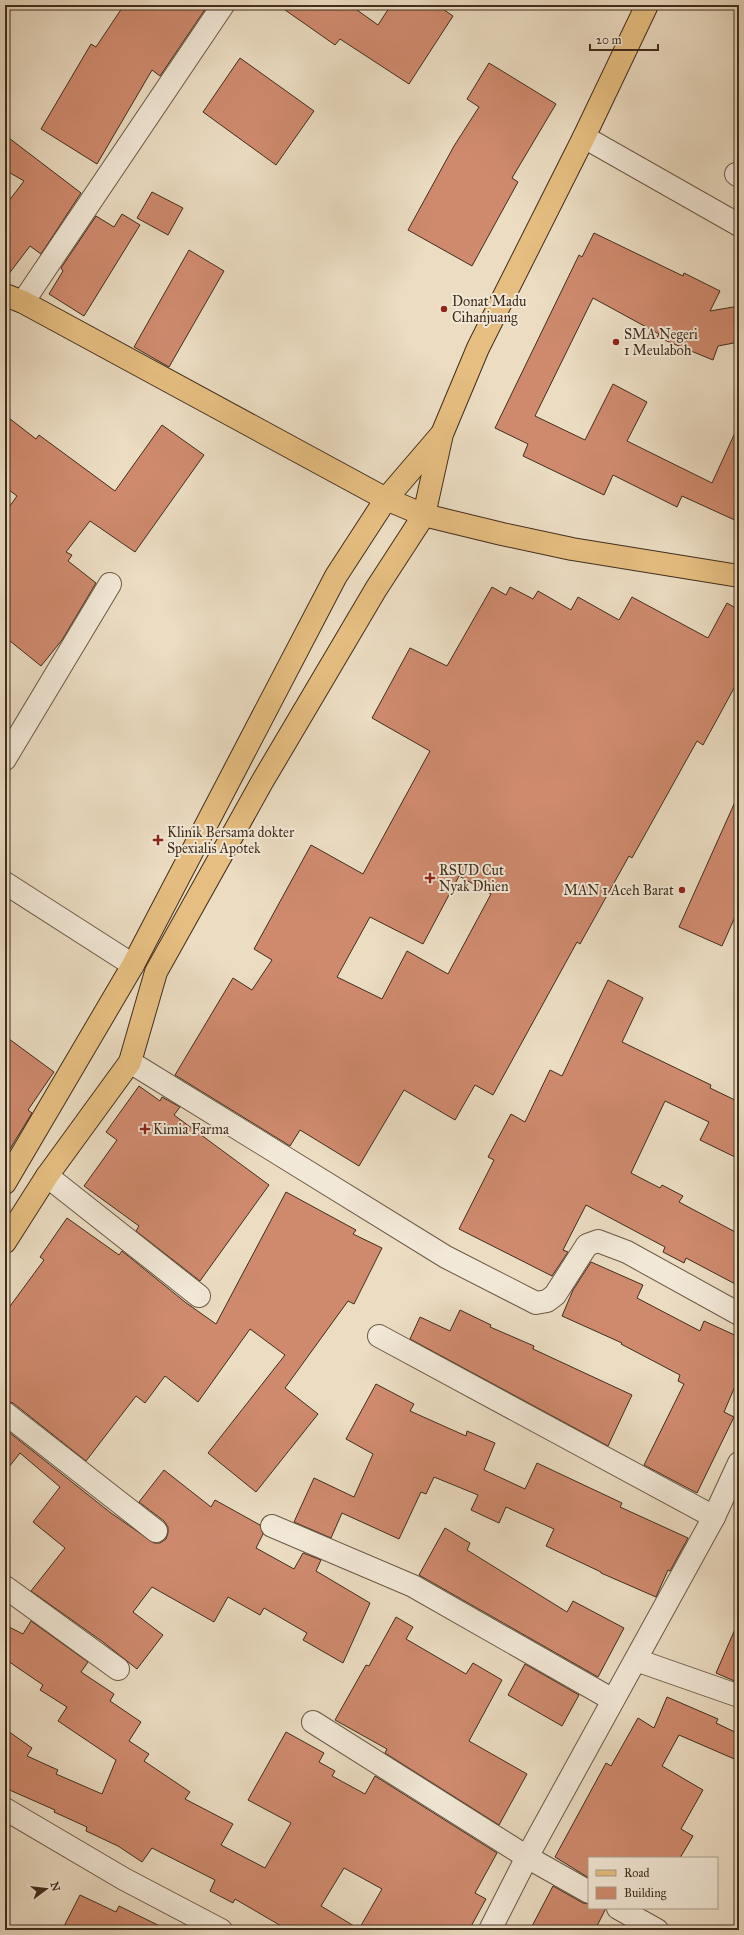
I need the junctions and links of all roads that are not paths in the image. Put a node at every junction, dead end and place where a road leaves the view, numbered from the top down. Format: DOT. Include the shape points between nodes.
graph roads {
  1 [pos="223,5"];
  2 [pos="647,5"];
  3 [pos="584,137"];
  4 [pos="739,225"];
  5 [pos="14,299"];
  6 [pos="442,434"];
  7 [pos="386,499"];
  8 [pos="424,515"];
  9 [pos="739,576"];
  10 [pos="110,584"];
  11 [pos="5,759"];
  12 [pos="5,883"];
  13 [pos="133,966"];
  14 [pos="130,1062"];
  15 [pos="47,1176"];
  16 [pos="5,1183"];
  17 [pos="5,1242"];
  18 [pos="199,1296"];
  19 [pos="739,1314"];
  20 [pos="379,1336"];
  21 [pos="5,1413"];
  22 [pos="739,1463"];
  23 [pos="714,1517"];
  24 [pos="272,1526"];
  25 [pos="156,1531"];
  26 [pos="5,1587"];
  27 [pos="636,1660"];
  28 [pos="118,1669"];
  29 [pos="739,1696"];
  30 [pos="613,1700"];
  31 [pos="313,1722"];
  32 [pos="5,1809"];
  33 [pos="527,1857"];
  34 [pos="588,1891"];
  35 [pos="620,1909"];
  36 [pos="221,1930"];
  37 [pos="490,1930"];
  38 [pos="657,1930"];
  1 -- 5 [label="street"];
  2 -- 3 [label="main road"];
  3 -- 4 [label="street"];
  3 -- 6 [label="main road" via="478,348"];
  5 -- 7 [label="main road"];
  6 -- 7 [label="main road"];
  6 -- 8 [label="main road"];
  7 -- 8 [label="main road"];
  7 -- 13 [label="main road" via="336,576"];
  8 -- 9 [label="main road" via="572,549"];
  8 -- 14 [label="main road" via="376,589 262,782 156,972"];
  10 -- 11 [label="street"];
  12 -- 13 [label="street"];
  13 -- 16 [label="main road"];
  14 -- 15 [label="main road"];
  14 -- 19 [label="street" via="446,1257 536,1303 555,1295 587,1245 598,1241 627,1252"];
  15 -- 17 [label="main road"];
  15 -- 18 [label="street"];
  20 -- 23 [label="street"];
  21 -- 25 [label="street"];
  22 -- 23 [label="street"];
  23 -- 27 [label="street"];
  24 -- 30 [label="street" via="413,1586"];
  26 -- 28 [label="street"];
  27 -- 29 [label="street"];
  27 -- 30 [label="street"];
  30 -- 33 [label="street"];
  31 -- 33 [label="street"];
  32 -- 36 [label="street" via="124,1879"];
  33 -- 34 [label="street"];
  33 -- 37 [label="street"];
  35 -- 38 [label="street"];
}
